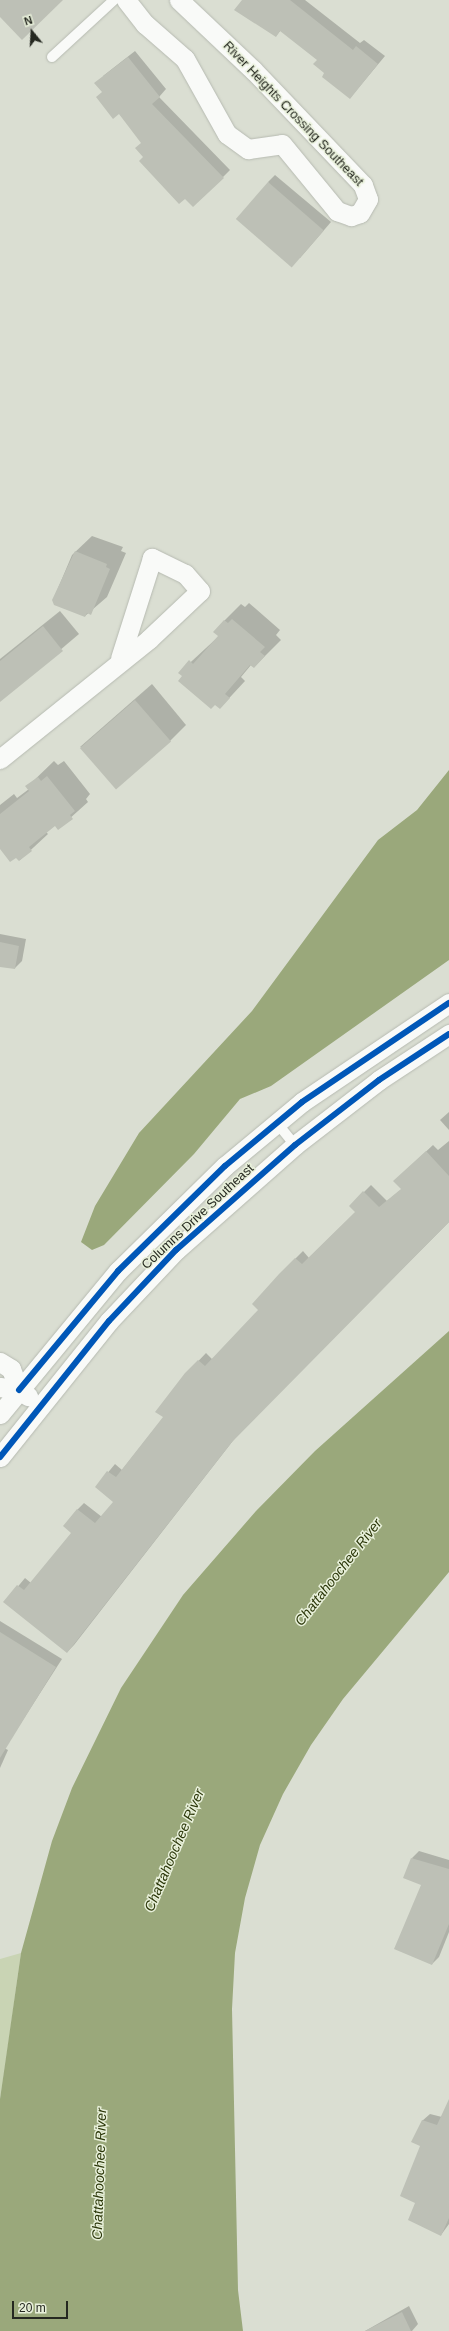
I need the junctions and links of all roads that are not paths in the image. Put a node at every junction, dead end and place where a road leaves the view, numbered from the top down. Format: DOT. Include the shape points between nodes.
graph roads {
  1 [pos="114,0"];
  2 [pos="126,0"];
  3 [pos="179,0"];
  4 [pos="52,57"];
  5 [pos="120,658"];
  6 [pos="0,759"];
  7 [pos="449,1003"];
  8 [pos="449,1034"];
  9 [pos="277,1123"];
  10 [pos="295,1145"];
  11 [pos="0,1362"];
  12 [pos="0,1387"];
  13 [pos="19,1390"];
  14 [pos="40,1406"];
  15 [pos="0,1414"];
  16 [pos="0,1457"];
  1 -- 4 [label="lane"];
  2 -- 3 [label="street, River Heights Crossing Southeast" via="145,24 169,41 185,59 227,134 248,149 282,144 337,211 351,216 360,213 368,199 363,185 253,70"];
  5 -- 5 [label="street" via="149,639 200,591 185,574 152,558"];
  5 -- 6 [label="street"];
  7 -- 9 [label="street, Columns Drive Southeast" via="342,1073"];
  8 -- 10 [label="street, Columns Drive Southeast" via="379,1080"];
  9 -- 10 [label="lane"];
  9 -- 13 [label="street, Columns Drive Southeast" via="225,1166 123,1265"];
  10 -- 14 [label="street, Columns Drive Southeast" via="242,1189 140,1287"];
  11 -- 13 [label="street" via="11,1369"];
  12 -- 13 [label="street"];
  13 -- 14 [label="street"];
  13 -- 15 [label="street, Columns Drive Southeast"];
  14 -- 16 [label="street, Columns Drive Southeast"];
}
